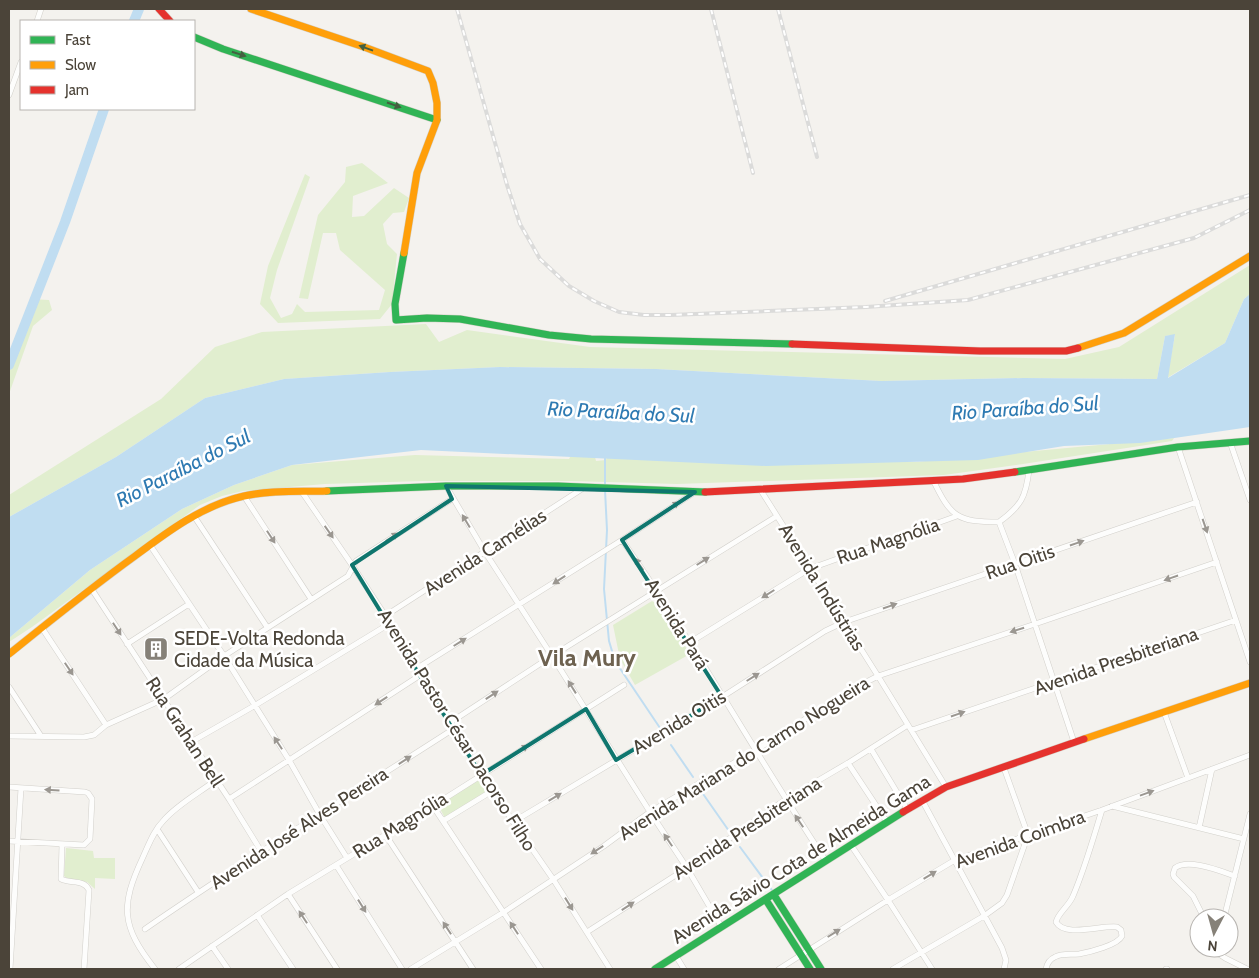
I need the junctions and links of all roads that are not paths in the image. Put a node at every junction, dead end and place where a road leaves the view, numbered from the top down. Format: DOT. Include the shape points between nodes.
graph roads {
  1 [pos="161,9"];
  2 [pos="251,9"];
  3 [pos="169,20"];
  4 [pos="195,37"];
  5 [pos="20,65"];
  6 [pos="9,95"];
  7 [pos="437,120"];
  8 [pos="1250,256"];
  9 [pos="1250,441"];
  10 [pos="1230,442"];
  11 [pos="1178,447"];
  12 [pos="1029,470"];
  13 [pos="933,480"];
  14 [pos="446,486"];
  15 [pos="585,487"];
  16 [pos="760,489"];
  17 [pos="302,492"];
  18 [pos="695,492"];
  19 [pos="244,496"];
  20 [pos="452,499"];
  21 [pos="1250,500"];
  22 [pos="1197,502"];
  23 [pos="194,516"];
  24 [pos="777,516"];
  25 [pos="958,516"];
  26 [pos="999,522"];
  27 [pos="622,540"];
  28 [pos="150,544"];
  29 [pos="485,552"];
  30 [pos="1217,562"];
  31 [pos="1015,564"];
  32 [pos="352,565"];
  33 [pos="809,569"];
  34 [pos="91,588"];
  35 [pos="657,590"];
  36 [pos="311,599"];
  37 [pos="189,604"];
  38 [pos="519,605"];
  39 [pos="385,616"];
  40 [pos="1236,620"];
  41 [pos="844,622"];
  42 [pos="389,624"];
  43 [pos="1035,624"];
  44 [pos="267,627"];
  45 [pos="42,628"];
  46 [pos="689,643"];
  47 [pos="127,644"];
  48 [pos="9,654"];
  49 [pos="224,656"];
  50 [pos="552,656"];
  51 [pos="1250,662"];
  52 [pos="419,668"];
  53 [pos="422,674"];
  54 [pos="878,676"];
  55 [pos="1054,682"];
  56 [pos="1250,684"];
  57 [pos="624,685"];
  58 [pos="9,687"];
  59 [pos="722,697"];
  60 [pos="164,700"];
  61 [pos="254,706"];
  62 [pos="586,709"];
  63 [pos="1164,712"];
  64 [pos="451,722"];
  65 [pos="106,725"];
  66 [pos="455,728"];
  67 [pos="910,728"];
  68 [pos="9,736"];
  69 [pos="40,736"];
  70 [pos="191,742"];
  71 [pos="1074,742"];
  72 [pos="872,749"];
  73 [pos="756,750"];
  74 [pos="1250,755"];
  75 [pos="289,760"];
  76 [pos="616,760"];
  77 [pos="848,763"];
  78 [pos="1004,768"];
  79 [pos="1212,769"];
  80 [pos="481,775"];
  81 [pos="1188,778"];
  82 [pos="216,780"];
  83 [pos="946,787"];
  84 [pos="9,788"];
  85 [pos="21,788"];
  86 [pos="492,791"];
  87 [pos="229,799"];
  88 [pos="785,800"];
  89 [pos="922,800"];
  90 [pos="433,806"];
  91 [pos="1112,806"];
  92 [pos="908,810"];
  93 [pos="1102,810"];
  94 [pos="650,812"];
  95 [pos="1250,814"];
  96 [pos="320,815"];
  97 [pos="443,822"];
  98 [pos="513,822"];
  99 [pos="887,822"];
  100 [pos="1199,828"];
  101 [pos="157,829"];
  102 [pos="385,834"];
  103 [pos="1028,835"];
  104 [pos="1244,840"];
  105 [pos="9,841"];
  106 [pos="17,842"];
  107 [pos="62,845"];
  108 [pos="851,846"];
  109 [pos="261,851"];
  110 [pos="347,858"];
  111 [pos="956,860"];
  112 [pos="826,862"];
  113 [pos="336,865"];
  114 [pos="687,868"];
  115 [pos="1235,876"];
  116 [pos="553,879"];
  117 [pos="198,892"];
  118 [pos="12,893"];
  119 [pos="288,894"];
  120 [pos="774,895"];
  121 [pos="766,900"];
  122 [pos="888,900"];
  123 [pos="1199,908"];
  124 [pos="1227,908"];
  125 [pos="504,912"];
  126 [pos="257,915"];
  127 [pos="984,916"];
  128 [pos="721,926"];
  129 [pos="145,929"];
  130 [pos="587,932"];
  131 [pos="456,941"];
  132 [pos="10,944"];
  133 [pos="212,946"];
  134 [pos="808,949"];
  135 [pos="921,952"];
  136 [pos="800,954"];
  137 [pos="676,956"];
  138 [pos="1226,958"];
  139 [pos="10,969"];
  140 [pos="84,969"];
  141 [pos="154,969"];
  142 [pos="179,969"];
  143 [pos="228,969"];
  144 [pos="292,969"];
  145 [pos="337,969"];
  146 [pos="402,969"];
  147 [pos="411,969"];
  148 [pos="473,969"];
  149 [pos="541,969"];
  150 [pos="610,969"];
  151 [pos="655,969"];
  152 [pos="684,969"];
  153 [pos="779,969"];
  154 [pos="810,969"];
  155 [pos="821,969"];
  156 [pos="894,969"];
  157 [pos="932,969"];
  158 [pos="1004,969"];
  159 [pos="1046,969"];
  160 [pos="1247,969"];
  1 -- 3 [label="street"];
  7 -- 2 [label="street, one-way" via="433,83 428,71"];
  4 -- 7 [label="street, one-way"];
  5 -- 6 [label="street"];
  7 -- 8 [label="street" via="418,173 395,304 396,320 460,319 591,339 1066,351 1124,333"];
  9 -- 10 [label="street"];
  10 -- 11 [label="street"];
  10 -- 21 [label="street"];
  11 -- 12 [label="street"];
  11 -- 22 [label="street"];
  12 -- 13 [label="street"];
  12 -- 26 [label="street" via="1021,502"];
  13 -- 16 [label="street"];
  13 -- 25 [label="street" via="944,501"];
  14 -- 15 [label="street"];
  14 -- 17 [label="street"];
  14 -- 20 [label="street"];
  15 -- 18 [label="street"];
  15 -- 29 [label="street, Avenida Camélias"];
  16 -- 18 [label="street"];
  16 -- 24 [label="street, Avenida Indústrias"];
  17 -- 19 [label="street"];
  17 -- 32 [label="street, Avenida Pastor César Dacorso Filho, one-way"];
  27 -- 18 [label="street, one-way"];
  19 -- 23 [label="street"];
  19 -- 36 [label="street, one-way"];
  29 -- 20 [label="street, one-way"];
  32 -- 20 [label="street, one-way"];
  22 -- 30 [label="street, one-way"];
  31 -- 22 [label="street, Rua Oitis, one-way"];
  23 -- 28 [label="street"];
  23 -- 44 [label="street"];
  24 -- 33 [label="street, Avenida Indústrias"];
  35 -- 24 [label="street, one-way"];
  25 -- 26 [label="street"];
  25 -- 33 [label="street, Rua Magnólia"];
  26 -- 31 [label="street"];
  35 -- 27 [label="street, Avenida Pará, one-way"];
  27 -- 38 [label="street, one-way"];
  28 -- 34 [label="street"];
  28 -- 37 [label="street"];
  29 -- 38 [label="street"];
  29 -- 39 [label="street, Avenida Camélias"];
  30 -- 40 [label="street"];
  30 -- 43 [label="street, Avenida Mariana do Carmo Nogueira, one-way"];
  41 -- 31 [label="street, Rua Oitis, one-way"];
  31 -- 43 [label="street"];
  32 -- 36 [label="street" via="348,576"];
  32 -- 39 [label="street, Avenida Pastor César Dacorso Filho"];
  33 -- 41 [label="street, Avenida Indústrias"];
  33 -- 46 [label="street, Rua Magnólia, one-way"];
  34 -- 45 [label="street"];
  34 -- 47 [label="street, Rua Grahan Bell, one-way"];
  35 -- 46 [label="street, Avenida Pará"];
  35 -- 50 [label="street"];
  36 -- 44 [label="street"];
  37 -- 47 [label="street"];
  37 -- 49 [label="street"];
  38 -- 50 [label="street"];
  52 -- 38 [label="street, one-way"];
  39 -- 42 [label="street, Avenida Pastor César Dacorso Filho"];
  40 -- 51 [label="street"];
  40 -- 55 [label="street, Avenida Presbiteriana"];
  41 -- 54 [label="street, Avenida Indústrias"];
  59 -- 41 [label="street, Avenida Oitis, one-way"];
  42 -- 52 [label="street, Avenida Pastor César Dacorso Filho"];
  42 -- 61 [label="street"];
  43 -- 54 [label="street, Avenida Mariana do Carmo Nogueira, one-way"];
  43 -- 55 [label="street"];
  44 -- 49 [label="street"];
  45 -- 48 [label="street"];
  45 -- 65 [label="street, one-way"];
  46 -- 59 [label="street, Avenida Pará"];
  47 -- 60 [label="street, Rua Grahan Bell"];
  49 -- 60 [label="street"];
  49 -- 61 [label="street"];
  62 -- 50 [label="street, one-way"];
  64 -- 50 [label="street, one-way"];
  52 -- 53 [label="street, Avenida Pastor César Dacorso Filho"];
  53 -- 64 [label="street, Avenida Pastor César Dacorso Filho"];
  53 -- 75 [label="street, one-way"];
  54 -- 67 [label="street, Avenida Indústrias"];
  54 -- 73 [label="street, Avenida Mariana do Carmo Nogueira"];
  67 -- 55 [label="street, Avenida Presbiteriana, one-way"];
  55 -- 71 [label="street"];
  56 -- 63 [label="street, Avenida Sávio Cota de Almeida Gama"];
  57 -- 62 [label="street, Rua Magnólia"];
  58 -- 69 [label="street"];
  59 -- 73 [label="street, Avenida Pará"];
  59 -- 76 [label="street, Avenida Oitis"];
  60 -- 65 [label="street"];
  60 -- 70 [label="street, Rua Grahan Bell"];
  61 -- 70 [label="street"];
  75 -- 61 [label="street, one-way"];
  62 -- 76 [label="street"];
  80 -- 62 [label="street, Rua Magnólia, one-way"];
  63 -- 71 [label="street, Avenida Sávio Cota de Almeida Gama"];
  63 -- 81 [label="street"];
  64 -- 66 [label="street, Avenida Pastor César Dacorso Filho"];
  65 -- 69 [label="street" via="94,735 84,737"];
  66 -- 80 [label="street, Avenida Pastor César Dacorso Filho"];
  96 -- 66 [label="street, Avenida José Alves Pereira, one-way"];
  67 -- 72 [label="street, Avenida Presbiteriana"];
  67 -- 83 [label="street, Avenida Indústrias"];
  68 -- 69 [label="street"];
  70 -- 82 [label="street, Rua Grahan Bell"];
  71 -- 78 [label="street, Avenida Sávio Cota de Almeida Gama"];
  72 -- 77 [label="street, Avenida Presbiteriana"];
  72 -- 92 [label="street"];
  73 -- 88 [label="street, Avenida Pará"];
  73 -- 94 [label="street, Avenida Mariana do Carmo Nogueira"];
  74 -- 79 [label="street, Avenida Coimbra"];
  75 -- 87 [label="street"];
  75 -- 96 [label="street"];
  76 -- 94 [label="street"];
  98 -- 76 [label="street, Avenida Oitis, one-way"];
  77 -- 88 [label="street, Avenida Presbiteriana"];
  77 -- 99 [label="street"];
  78 -- 83 [label="street, Avenida Sávio Cota de Almeida Gama"];
  78 -- 103 [label="street"];
  79 -- 81 [label="street, Avenida Coimbra"];
  79 -- 100 [label="street"];
  80 -- 86 [label="street, Avenida Pastor César Dacorso Filho"];
  80 -- 90 [label="street, Rua Magnólia"];
  91 -- 81 [label="street, Avenida Coimbra, one-way"];
  82 -- 87 [label="street, Rua Grahan Bell"];
  82 -- 101 [label="street" via="164,819"];
  83 -- 89 [label="street, Avenida Sávio Cota de Almeida Gama"];
  84 -- 85 [label="street"];
  85 -- 106 [label="street"];
  107 -- 85 [label="street, one-way" via="84,845 90,839 92,799 88,793"];
  86 -- 97 [label="street"];
  86 -- 98 [label="street, Avenida Pastor César Dacorso Filho"];
  87 -- 109 [label="street, Rua Grahan Bell"];
  112 -- 88 [label="street, Avenida Pará, one-way"];
  88 -- 114 [label="street, Avenida Presbiteriana"];
  89 -- 92 [label="street, Avenida Sávio Cota de Almeida Gama"];
  89 -- 111 [label="street"];
  90 -- 97 [label="street"];
  90 -- 102 [label="street, Rua Magnólia"];
  91 -- 93 [label="street, Avenida Coimbra"];
  91 -- 100 [label="street"];
  92 -- 99 [label="street, Avenida Sávio Cota de Almeida Gama"];
  93 -- 103 [label="street, Avenida Coimbra"];
  93 -- 159 [label="street" via="1073,898 1056,922 1058,926 1073,930 1117,927 1122,936 1107,946 1055,957"];
  114 -- 94 [label="street, one-way"];
  94 -- 116 [label="street, Avenida Mariana do Carmo Nogueira, one-way"];
  95 -- 104 [label="street"];
  96 -- 109 [label="street, Avenida José Alves Pereira"];
  96 -- 110 [label="street"];
  97 -- 125 [label="street"];
  98 -- 116 [label="street, Avenida Pastor César Dacorso Filho"];
  99 -- 108 [label="street, Avenida Sávio Cota de Almeida Gama"];
  100 -- 104 [label="street"];
  101 -- 117 [label="street"];
  101 -- 141 [label="street" via="135,874 126,915 138,947"];
  102 -- 110 [label="street, Rua Magnólia"];
  131 -- 102 [label="street, one-way"];
  103 -- 111 [label="street, Avenida Coimbra"];
  103 -- 127 [label="street" via="1007,896"];
  104 -- 115 [label="street"];
  105 -- 106 [label="street"];
  106 -- 107 [label="street"];
  106 -- 118 [label="street"];
  107 -- 140 [label="street" via="61,879 86,884 89,890"];
  108 -- 112 [label="street, Avenida Sávio Cota de Almeida Gama"];
  108 -- 122 [label="street"];
  109 -- 117 [label="street, Avenida José Alves Pereira"];
  110 -- 113 [label="street, Rua Magnólia"];
  122 -- 111 [label="street, Avenida Coimbra, one-way"];
  111 -- 127 [label="street"];
  112 -- 120 [label="street, Avenida Sávio Cota de Almeida Gama"];
  113 -- 119 [label="street, Rua Magnólia"];
  113 -- 146 [label="street, one-way"];
  114 -- 128 [label="street"];
  130 -- 114 [label="street, Avenida Presbiteriana, one-way"];
  115 -- 123 [label="street" via="1187,864 1175,868 1174,877 1193,896"];
  115 -- 124 [label="street"];
  116 -- 125 [label="street, Avenida Mariana do Carmo Nogueira"];
  116 -- 130 [label="street, Avenida Pastor César Dacorso Filho, one-way"];
  117 -- 129 [label="street, Avenida José Alves Pereira"];
  118 -- 132 [label="street"];
  119 -- 126 [label="street, Rua Magnólia"];
  145 -- 119 [label="street, one-way"];
  120 -- 121 [label="street, Avenida Sávio Cota de Almeida Gama"];
  120 -- 134 [label="street"];
  121 -- 128 [label="street, Avenida Sávio Cota de Almeida Gama"];
  121 -- 136 [label="street"];
  134 -- 122 [label="street, Avenida Coimbra, one-way"];
  122 -- 135 [label="street"];
  125 -- 131 [label="street, Avenida Mariana do Carmo Nogueira"];
  149 -- 125 [label="street, one-way"];
  126 -- 133 [label="street, Rua Magnólia"];
  126 -- 144 [label="street"];
  127 -- 135 [label="street"];
  127 -- 158 [label="street" via="1002,948 1006,960"];
  128 -- 137 [label="street, Avenida Sávio Cota de Almeida Gama"];
  130 -- 150 [label="street, Avenida Pastor César Dacorso Filho"];
  131 -- 147 [label="street, Avenida Mariana do Carmo Nogueira"];
  131 -- 148 [label="street"];
  132 -- 139 [label="street"];
  133 -- 142 [label="street, Rua Magnólia"];
  133 -- 143 [label="street"];
  134 -- 136 [label="street, Avenida Coimbra"];
  134 -- 155 [label="street"];
  135 -- 156 [label="street"];
  135 -- 157 [label="street"];
  136 -- 153 [label="street, Avenida Coimbra"];
  136 -- 154 [label="street"];
  137 -- 151 [label="street, Avenida Sávio Cota de Almeida Gama"];
  137 -- 152 [label="street"];
  138 -- 160 [label="street"];
}
